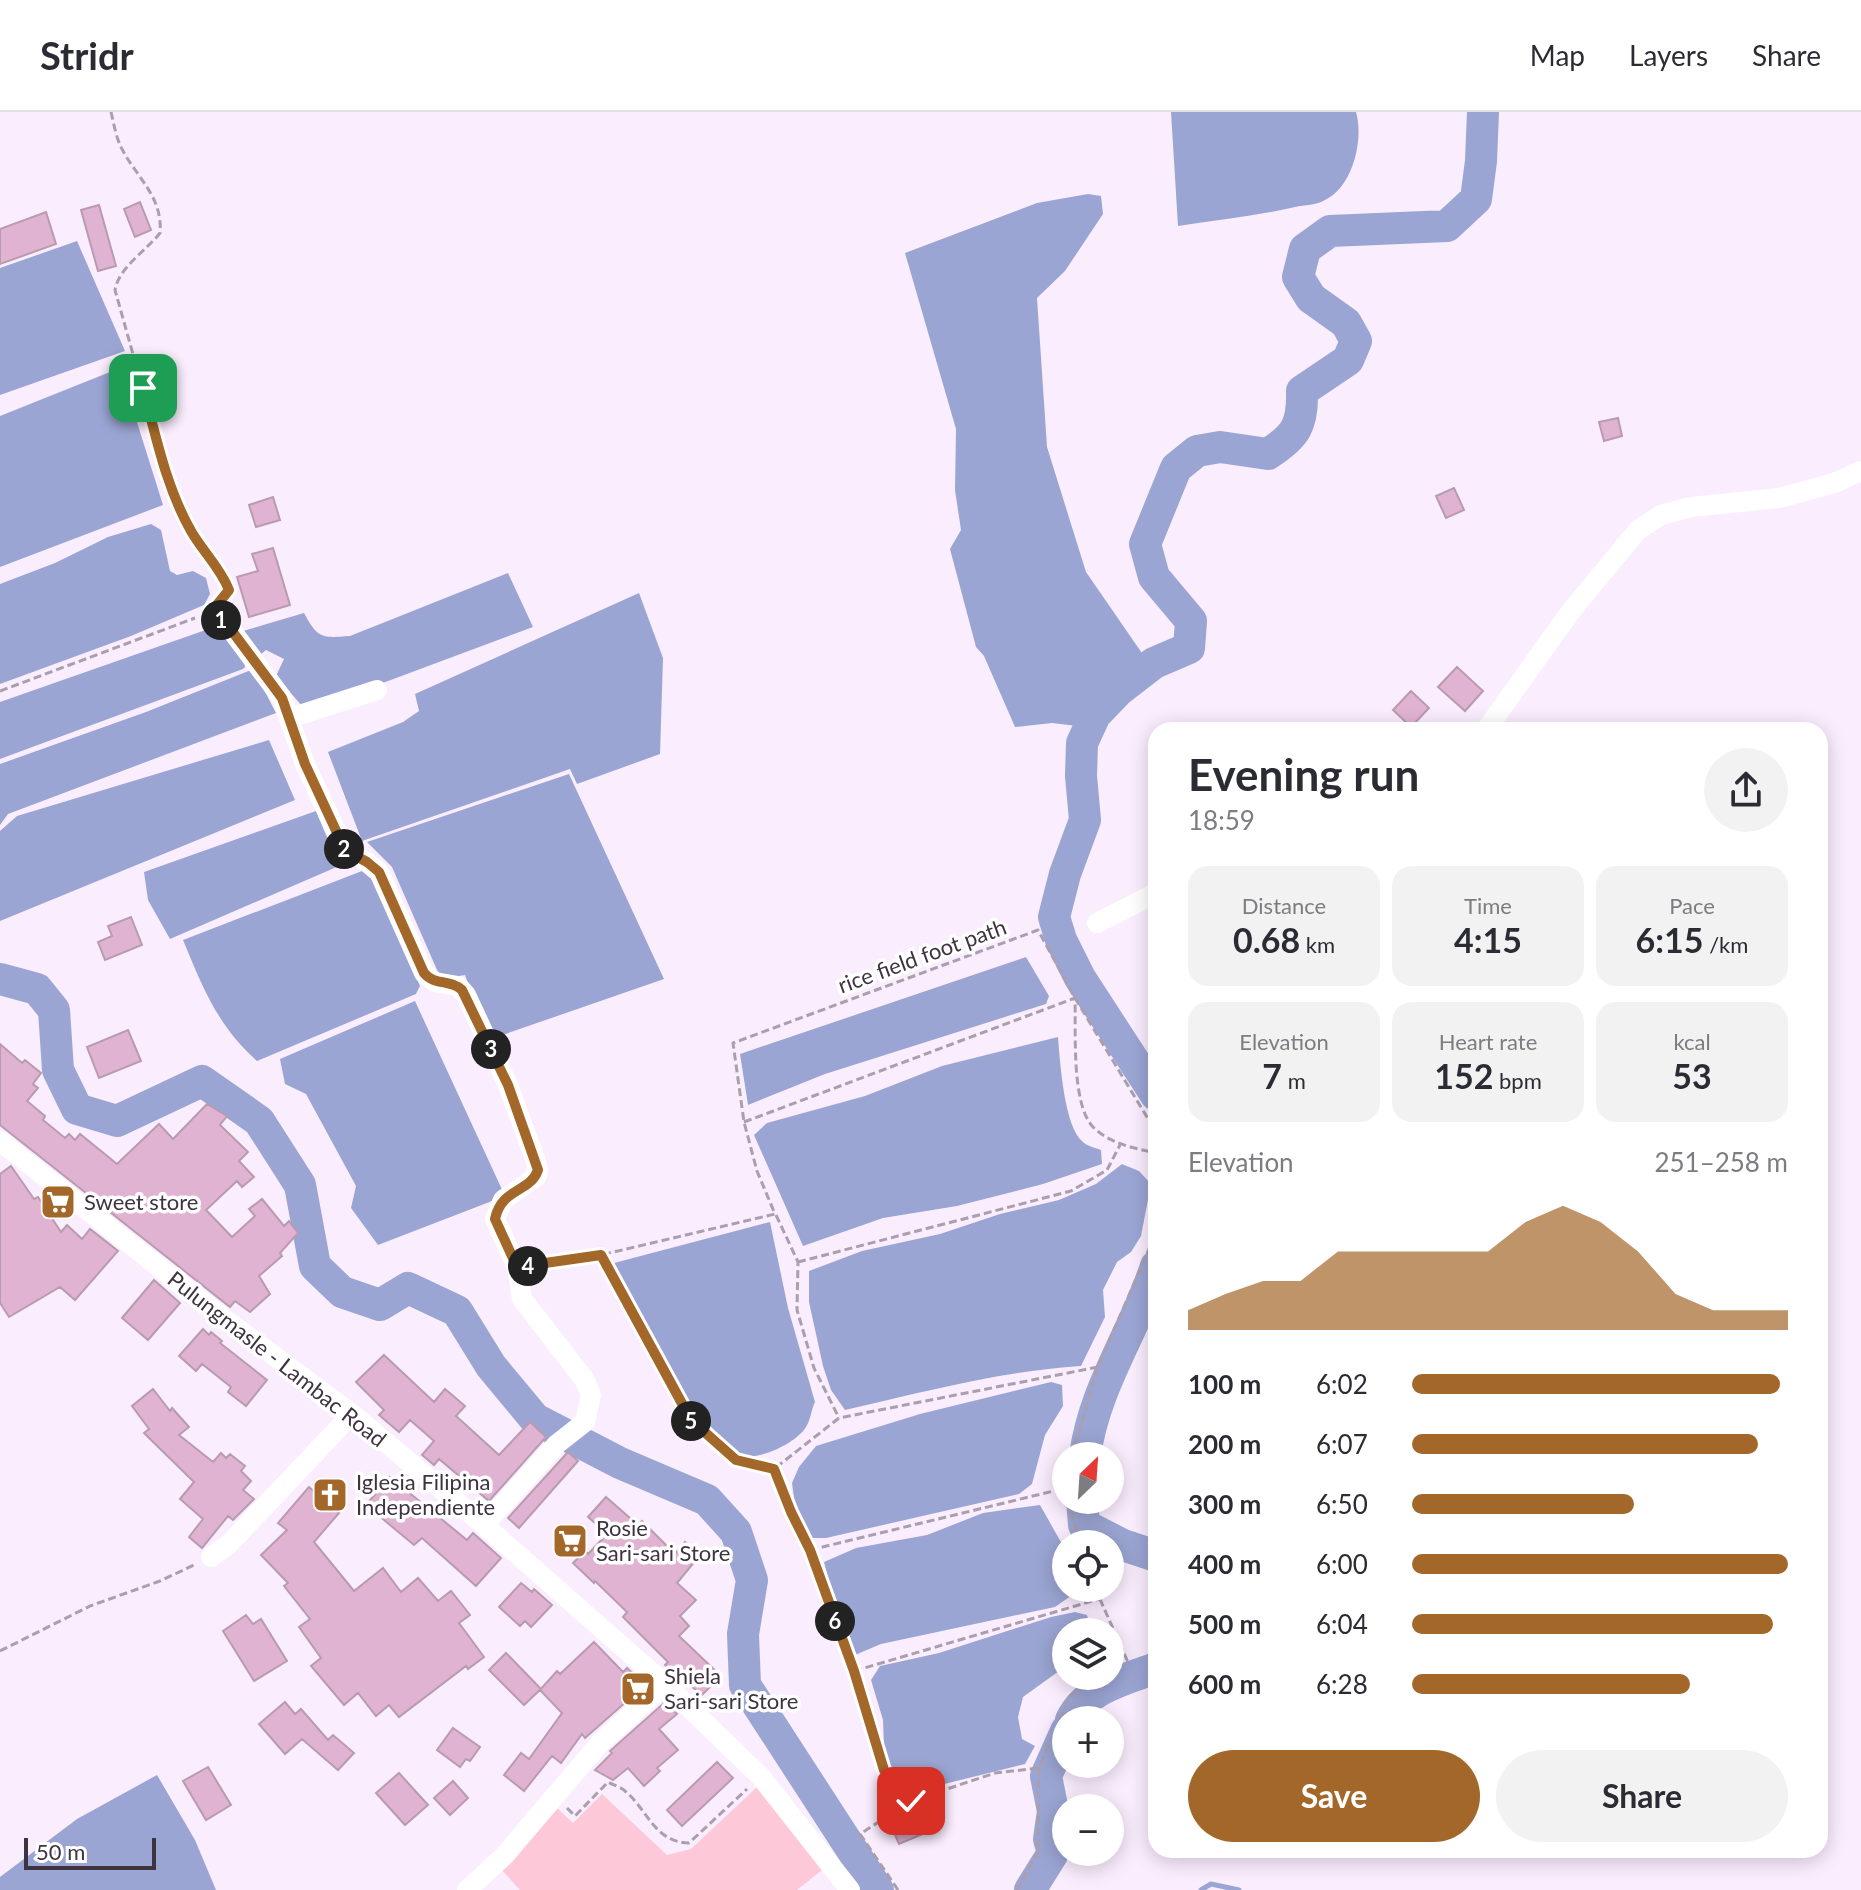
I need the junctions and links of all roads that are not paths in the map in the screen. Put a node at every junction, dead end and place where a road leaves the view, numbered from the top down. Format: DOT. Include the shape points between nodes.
graph roads {
  1 [pos="1861,471"];
  2 [pos="212,611"];
  3 [pos="377,690"];
  4 [pos="290,718"];
  5 [pos="1492,722"];
  6 [pos="1148,897"];
  7 [pos="1097,923"];
  8 [pos="0,1141"];
  9 [pos="352,1414"];
  10 [pos="484,1525"];
  11 [pos="211,1557"];
  12 [pos="665,1684"];
  13 [pos="467,1890"];
  14 [pos="850,1890"];
  1 -- 5 [label="street" via="1779,498 1676,511 1638,530 1571,611"];
  2 -- 4 [label="street" via="264,670"];
  3 -- 4 [label="street"];
  4 -- 10 [label="street" via="345,850 379,872 424,973 462,990 508,1085 538,1170 533,1180 503,1200 495,1219 517,1267 522,1299 591,1395 585,1422 557,1444"];
  6 -- 7 [label="street"];
  8 -- 9 [label="street, Pulungmasle - Lambac Road"];
  9 -- 10 [label="street, Pulungmasle - Lambac Road" via="379,1446"];
  9 -- 11 [label="street"];
  10 -- 12 [label="street, Pulungmasle - Lambac Road"];
  12 -- 13 [label="street" via="601,1742 504,1856"];
  12 -- 14 [label="street, Pulungmasle - Lambac Road" via="761,1777"];
}
